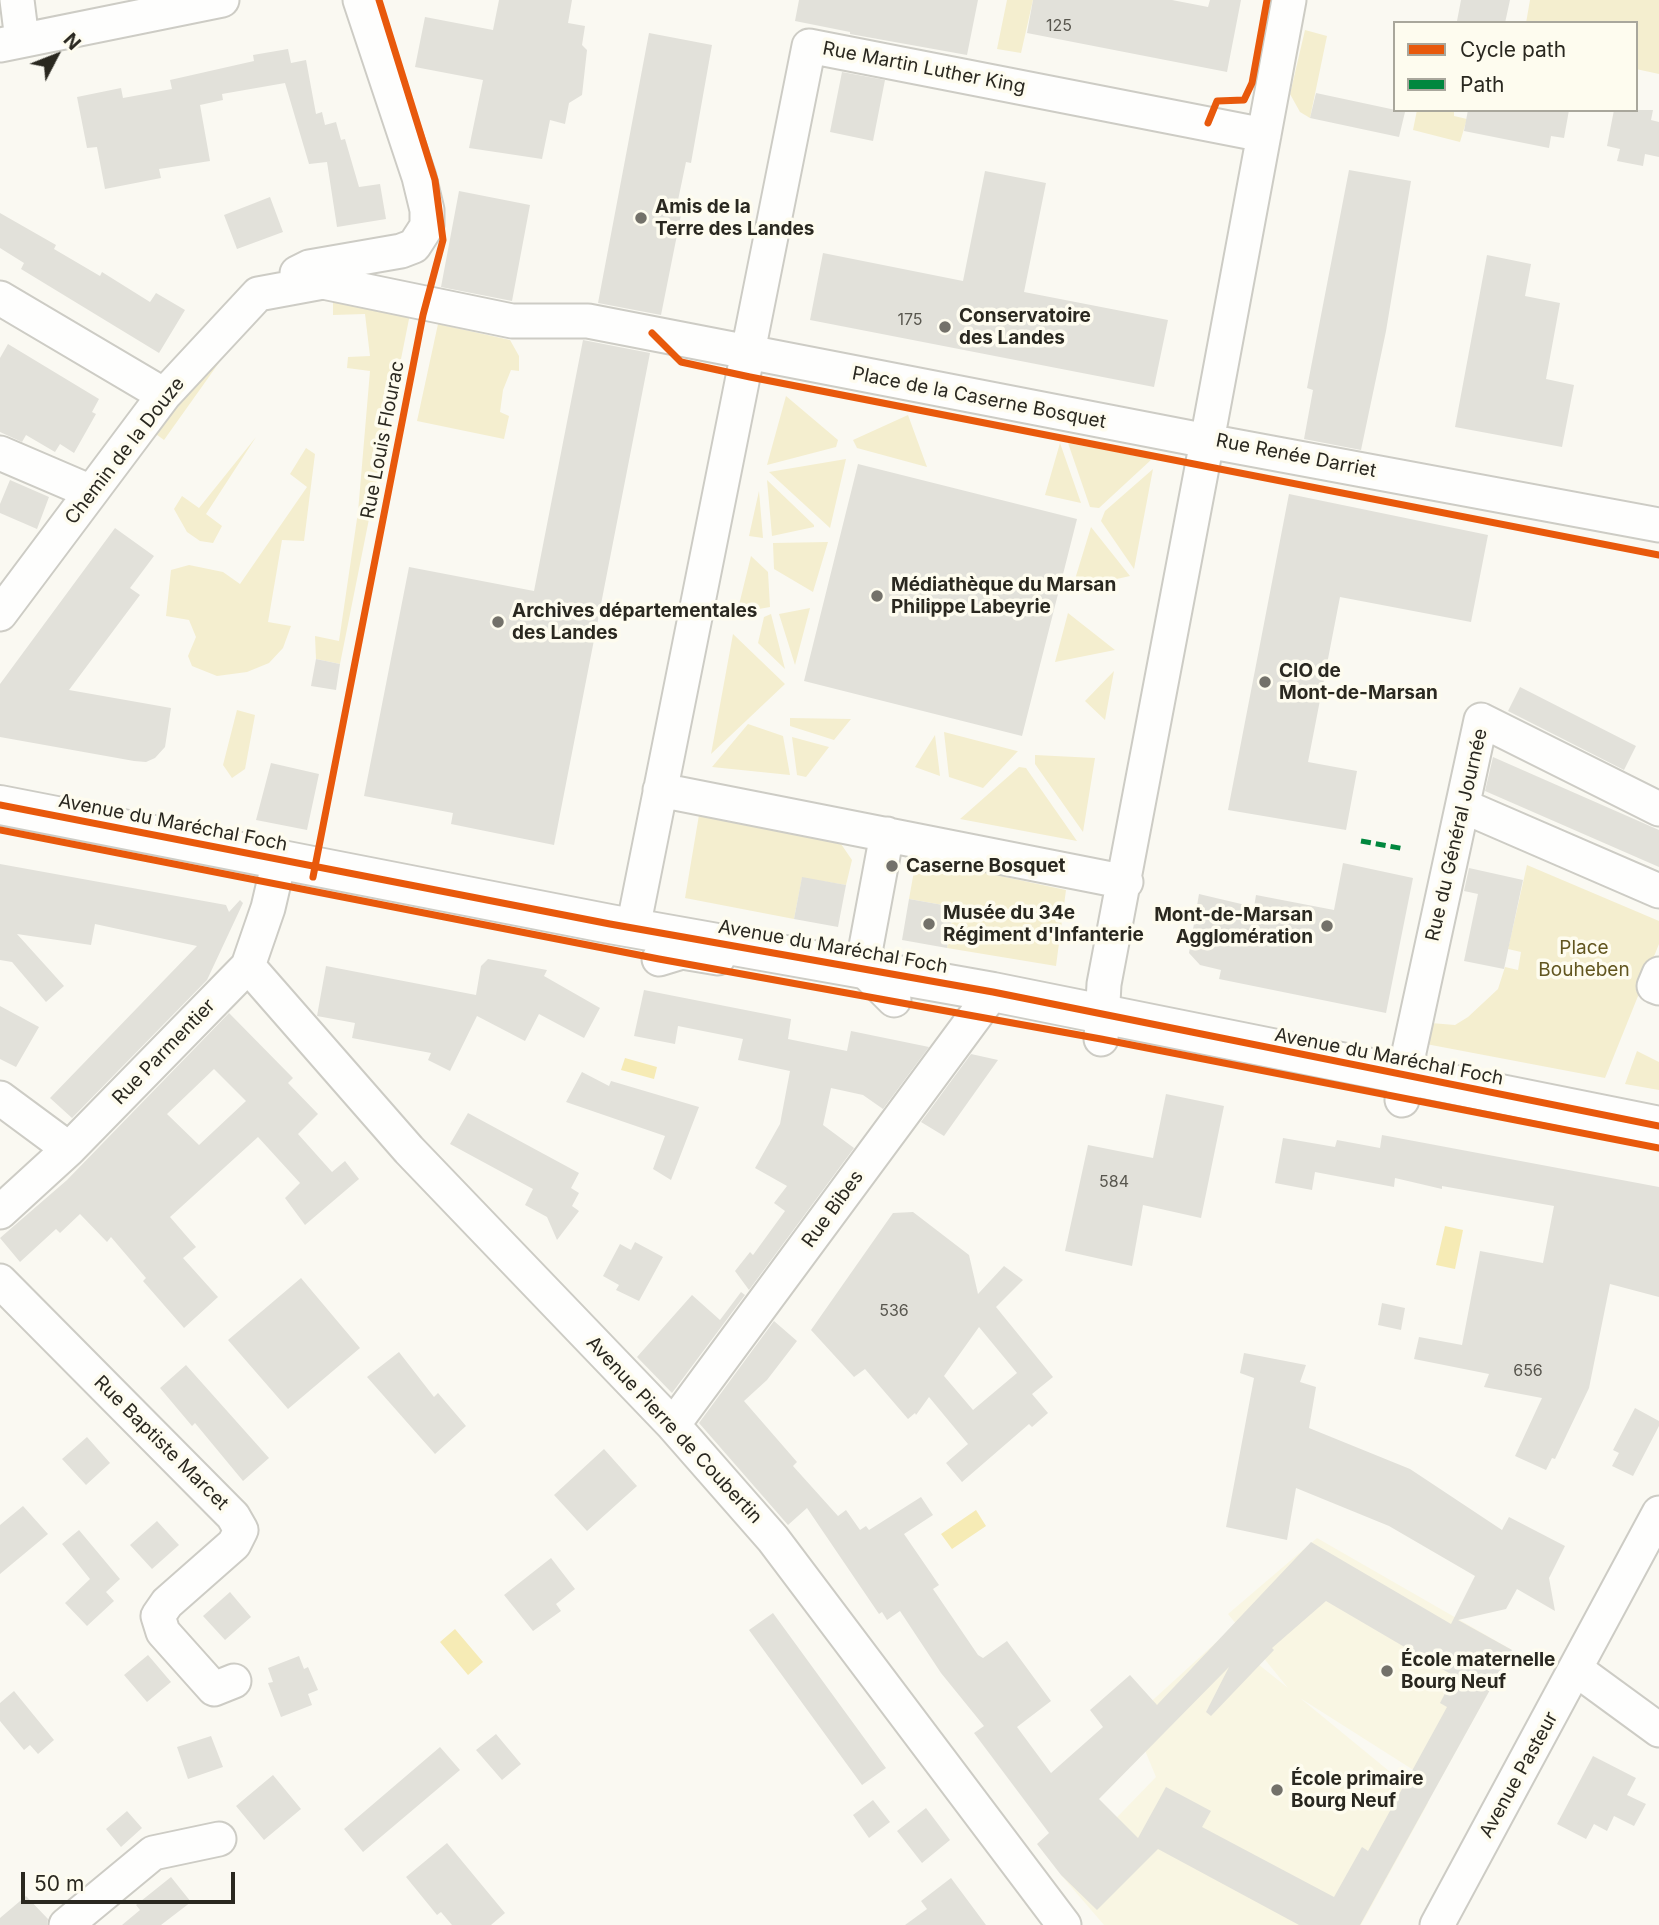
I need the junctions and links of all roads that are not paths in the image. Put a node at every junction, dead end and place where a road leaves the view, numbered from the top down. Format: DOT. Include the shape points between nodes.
graph roads {
  1 [pos="18,0"];
  2 [pos="222,0"];
  3 [pos="360,0"];
  4 [pos="1289,0"];
  5 [pos="11,42"];
  6 [pos="1264,135"];
  7 [pos="258,294"];
  8 [pos="0,298"];
  9 [pos="746,354"];
  10 [pos="164,396"];
  11 [pos="1208,440"];
  12 [pos="0,453"];
  13 [pos="91,492"];
  14 [pos="1659,525"];
  15 [pos="0,614"];
  16 [pos="660,790"];
  17 [pos="0,805"];
  18 [pos="1659,809"];
  19 [pos="1461,815"];
  20 [pos="0,830"];
  21 [pos="887,834"];
  22 [pos="276,872"];
  23 [pos="1126,882"];
  24 [pos="1659,891"];
  25 [pos="632,928"];
  26 [pos="659,959"];
  27 [pos="248,966"];
  28 [pos="862,968"];
  29 [pos="1659,974"];
  30 [pos="1659,988"];
  31 [pos="894,1000"];
  32 [pos="984,1004"];
  33 [pos="1103,1027"];
  34 [pos="1405,1089"];
  35 [pos="0,1098"];
  36 [pos="1659,1126"];
  37 [pos="1659,1148"];
  38 [pos="69,1149"];
  39 [pos="0,1212"];
  40 [pos="0,1281"];
  41 [pos="673,1425"];
  42 [pos="1659,1513"];
  43 [pos="1577,1670"];
  44 [pos="234,1681"];
  45 [pos="1659,1730"];
  46 [pos="219,1839"];
  47 [pos="1054,1921"];
  48 [pos="66,1925"];
  49 [pos="1437,1925"];
  1 -- 5 [label="street"];
  2 -- 5 [label="street"];
  3 -- 7 [label="street, Chemin de la Douze" via="421,188 427,226 414,246 309,267"];
  4 -- 6 [label="street, Rue Renée Darriet"];
  6 -- 9 [label="street, Rue Martin Luther King" via="809,46"];
  6 -- 11 [label="street, Rue Renée Darriet"];
  7 -- 9 [label="street, Place de la Caserne Bosquet" via="323,282 512,321 589,321"];
  7 -- 10 [label="street, Chemin de la Douze"];
  8 -- 10 [label="street"];
  9 -- 11 [label="street, Place de la Caserne Bosquet"];
  9 -- 16 [label="street"];
  10 -- 13 [label="street, Chemin de la Douze"];
  11 -- 14 [label="street, Rue Renée Darriet"];
  11 -- 23 [label="street"];
  12 -- 13 [label="street"];
  13 -- 15 [label="street, Chemin de la Douze"];
  16 -- 21 [label="street"];
  16 -- 25 [label="street"];
  17 -- 22 [label="main road, Avenue du Maréchal Foch"];
  18 -- 19 [label="street, Rue du Général Journée" via="1481,720"];
  19 -- 24 [label="street"];
  19 -- 34 [label="street, Rue du Général Journée"];
  20 -- 22 [label="main road, Avenue du Maréchal Foch"];
  21 -- 23 [label="street"];
  21 -- 28 [label="street"];
  22 -- 25 [label="main road, Avenue du Maréchal Foch"];
  22 -- 26 [label="main road, Avenue du Maréchal Foch"];
  22 -- 27 [label="street, Rue Parmentier"];
  23 -- 33 [label="street" via="1104,984"];
  25 -- 28 [label="main road, Avenue du Maréchal Foch"];
  26 -- 28 [label="street" via="682,952 837,978"];
  26 -- 31 [label="main road, Avenue du Maréchal Foch"];
  27 -- 38 [label="street, Rue Parmentier"];
  27 -- 41 [label="street, Avenue Pierre de Coubertin" via="409,1150"];
  28 -- 31 [label="street, Avenue du Maréchal Foch"];
  28 -- 32 [label="main road, Avenue du Maréchal Foch"];
  29 -- 30 [label="street" via="1654,986"];
  31 -- 32 [label="main road, Avenue du Maréchal Foch"];
  32 -- 33 [label="main road, Avenue du Maréchal Foch"];
  32 -- 41 [label="street, Rue Bibes"];
  33 -- 34 [label="main road, Avenue du Maréchal Foch"];
  34 -- 36 [label="main road, Avenue du Maréchal Foch"];
  34 -- 37 [label="main road, Avenue du Maréchal Foch"];
  35 -- 38 [label="street"];
  38 -- 39 [label="street, Rue Parmentier"];
  40 -- 44 [label="street, Rue Baptiste Marcet" via="233,1516 241,1530 234,1544 158,1616 163,1632 214,1689"];
  41 -- 47 [label="street, Avenue Pierre de Coubertin" via="773,1539"];
  42 -- 43 [label="street, Avenue Pasteur"];
  43 -- 45 [label="street"];
  43 -- 49 [label="street, Avenue Pasteur"];
  46 -- 48 [label="street" via="153,1853"];
}
